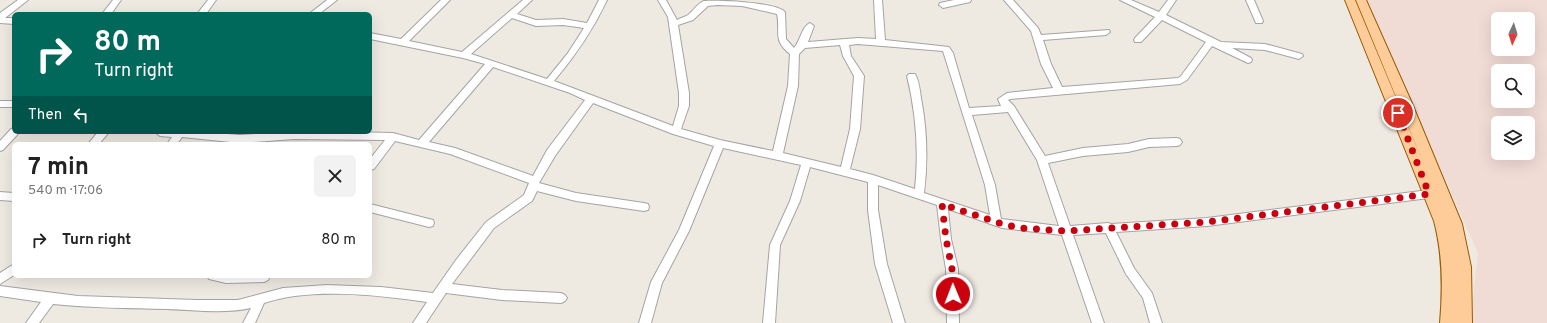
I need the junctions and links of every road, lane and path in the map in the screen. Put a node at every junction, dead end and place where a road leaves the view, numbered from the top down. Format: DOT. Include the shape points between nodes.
graph roads {
  1 [pos="24,0"];
  2 [pos="117,0"];
  3 [pos="212,0"];
  4 [pos="333,0"];
  5 [pos="446,0"];
  6 [pos="528,0"];
  7 [pos="602,0"];
  8 [pos="662,0"];
  9 [pos="878,0"];
  10 [pos="967,0"];
  11 [pos="1008,0"];
  12 [pos="1124,0"];
  13 [pos="1172,0"];
  14 [pos="1250,0"];
  15 [pos="1350,0"];
  16 [pos="1361,0"];
  17 [pos="943,5"];
  18 [pos="13,12"];
  19 [pos="108,12"];
  20 [pos="203,12"];
  21 [pos="316,12"];
  22 [pos="12,13"];
  23 [pos="510,15"];
  24 [pos="1161,16"];
  25 [pos="4,21"];
  26 [pos="1259,21"];
  27 [pos="674,24"];
  28 [pos="590,26"];
  29 [pos="810,26"];
  30 [pos="1106,32"];
  31 [pos="372,36"];
  32 [pos="1038,38"];
  33 [pos="1138,40"];
  34 [pos="403,42"];
  35 [pos="844,42"];
  36 [pos="881,42"];
  37 [pos="1215,43"];
  38 [pos="802,46"];
  39 [pos="795,53"];
  40 [pos="464,56"];
  41 [pos="1299,56"];
  42 [pos="1248,60"];
  43 [pos="491,63"];
  44 [pos="912,76"];
  45 [pos="548,83"];
  46 [pos="1059,91"];
  47 [pos="591,100"];
  48 [pos="0,104"];
  49 [pos="12,104"];
  50 [pos="1011,108"];
  51 [pos="966,112"];
  52 [pos="676,131"];
  53 [pos="12,134"];
  54 [pos="102,134"];
  55 [pos="190,134"];
  56 [pos="393,137"];
  57 [pos="263,138"];
  58 [pos="95,142"];
  59 [pos="1177,142"];
  60 [pos="421,144"];
  61 [pos="720,144"];
  62 [pos="0,147"];
  63 [pos="777,155"];
  64 [pos="1042,160"];
  65 [pos="807,162"];
  66 [pos="372,163"];
  67 [pos="845,171"];
  68 [pos="873,179"];
  69 [pos="534,183"];
  70 [pos="1429,194"];
  71 [pos="0,196"];
  72 [pos="919,196"];
  73 [pos="12,197"];
  74 [pos="942,204"];
  75 [pos="644,207"];
  76 [pos="372,209"];
  77 [pos="996,222"];
  78 [pos="428,223"];
  79 [pos="1108,227"];
  80 [pos="1066,231"];
  81 [pos="12,270"];
  82 [pos="0,279"];
  83 [pos="442,288"];
  84 [pos="0,291"];
  85 [pos="435,298"];
  86 [pos="561,298"];
  87 [pos="50,299"];
  88 [pos="260,300"];
  89 [pos="32,323"];
  90 [pos="249,323"];
  91 [pos="419,323"];
  92 [pos="645,323"];
  93 [pos="769,323"];
  94 [pos="899,323"];
  95 [pos="953,323"];
  96 [pos="1098,323"];
  97 [pos="1156,323"];
  98 [pos="1448,323"];
  99 [pos="1464,323"];
  1 -- 18 [label="street"];
  2 -- 19 [label="street"];
  3 -- 20 [label="street"];
  4 -- 21 [label="street"];
  5 -- 34 [label="street"];
  6 -- 23 [label="street"];
  7 -- 28 [label="street"];
  8 -- 27 [label="street"];
  9 -- 36 [label="street"];
  10 -- 17 [label="street"];
  11 -- 32 [label="street"];
  12 -- 24 [label="street"];
  13 -- 24 [label="street"];
  14 -- 26 [label="street"];
  15 -- 70 [label="main road"];
  16 -- 99 [label="main road" via="1455,224 1464,268"];
  22 -- 25 [label="street"];
  23 -- 28 [label="street" via="536,22"];
  23 -- 40 [label="street"];
  24 -- 33 [label="street"];
  24 -- 37 [label="street"];
  27 -- 39 [label="street" via="690,18 705,4 717,2 776,10 783,16 783,45"];
  27 -- 52 [label="street" via="684,93 684,106"];
  28 -- 45 [label="street"];
  29 -- 38 [label="street"];
  30 -- 32 [label="street"];
  31 -- 34 [label="street"];
  32 -- 46 [label="street" via="1046,64"];
  34 -- 40 [label="street"];
  35 -- 36 [label="street"];
  35 -- 38 [label="street"];
  35 -- 67 [label="street" via="848,59 859,76 855,129"];
  36 -- 51 [label="street" via="946,49 954,66"];
  37 -- 41 [label="street" via="1265,48"];
  37 -- 42 [label="street"];
  37 -- 46 [label="street" via="1180,81"];
  38 -- 39 [label="street"];
  39 -- 63 [label="street" via="793,86"];
  40 -- 43 [label="street"];
  43 -- 45 [label="street"];
  43 -- 60 [label="street"];
  44 -- 72 [label="street" via="920,140"];
  45 -- 47 [label="street"];
  46 -- 50 [label="street" via="1007,96 1003,99"];
  47 -- 52 [label="street"];
  47 -- 69 [label="street" via="551,153"];
  48 -- 49 [label="street"];
  50 -- 51 [label="street"];
  50 -- 64 [label="street"];
  51 -- 77 [label="street" via="990,185"];
  52 -- 61 [label="street"];
  53 -- 62 [label="street"];
  54 -- 58 [label="street"];
  55 -- 57 [label="street" via="240,139"];
  56 -- 57 [label="street" via="334,134"];
  56 -- 60 [label="street"];
  56 -- 66 [label="street"];
  59 -- 64 [label="street" via="1149,143"];
  60 -- 69 [label="street" via="452,151"];
  61 -- 63 [label="street"];
  61 -- 92 [label="street" via="684,231 657,282"];
  63 -- 65 [label="street"];
  64 -- 80 [label="street"];
  65 -- 67 [label="street"];
  65 -- 93 [label="street" via="795,201 775,245"];
  67 -- 68 [label="street"];
  68 -- 72 [label="street"];
  68 -- 94 [label="street" via="873,210 881,264"];
  69 -- 75 [label="street" via="576,197"];
  69 -- 83 [label="street" via="528,198 490,225"];
  70 -- 79 [label="street" via="1207,222"];
  70 -- 98 [label="main road" via="1447,241 1451,283"];
  71 -- 73 [label="street"];
  72 -- 74 [label="street"];
  74 -- 77 [label="street"];
  74 -- 95 [label="street" via="952,269"];
  76 -- 78 [label="street"];
  77 -- 80 [label="street" via="1020,228"];
  79 -- 80 [label="street"];
  79 -- 97 [label="street" via="1134,277 1148,296"];
  80 -- 96 [label="street"];
  81 -- 82 [label="street"];
  83 -- 85 [label="street"];
  83 -- 86 [label="street"];
  84 -- 87 [label="street"];
  85 -- 88 [label="street" via="390,292 320,290 284,292"];
  85 -- 91 [label="street"];
  87 -- 88 [label="street" via="222,306"];
  87 -- 89 [label="street"];
  88 -- 90 [label="street"];
}
